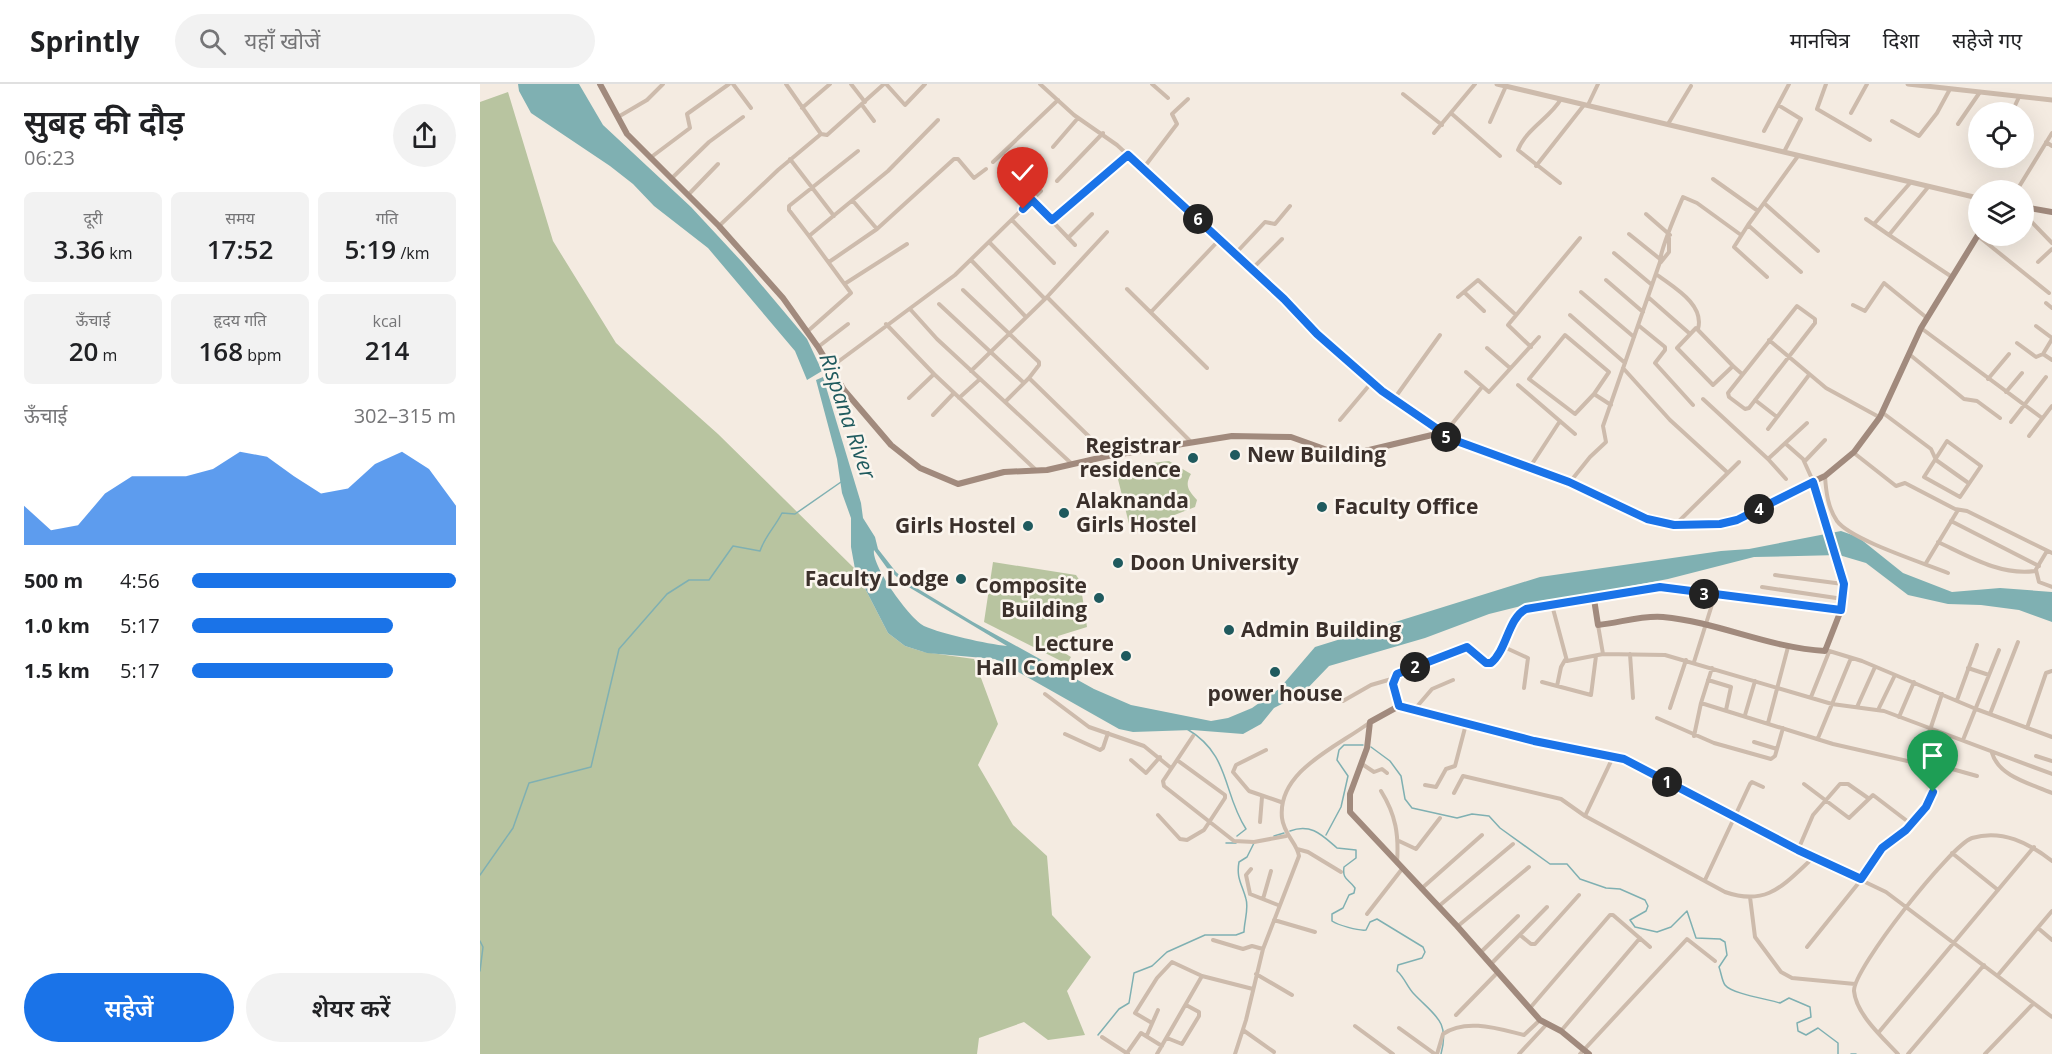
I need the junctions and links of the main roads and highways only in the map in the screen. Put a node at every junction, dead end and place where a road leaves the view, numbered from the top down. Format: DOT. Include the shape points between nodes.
graph roads {
  1 [pos="600,84"];
  2 [pos="2034,209"];
  3 [pos="2052,212"];
  4 [pos="1971,246"];
  5 [pos="1813,482"];
  6 [pos="1585,1052"];
  1 -- 5 [label="main road" via="627,134 719,226 783,298 844,390 891,445 920,468 958,484 1004,472 1037,471 1248,435 1291,437 1344,456 1443,435 1569,482 1647,519 1674,525 1731,522"];
  2 -- 3 [label="main road"];
  4 -- 5 [label="main road" via="1908,354 1881,415 1854,452"];
  5 -- 6 [label="main road" via="1844,584 1844,599 1828,651 1788,647 1656,616 1598,625 1593,598 1552,604 1520,612 1498,657 1489,663 1471,648 1465,648 1406,669 1393,684 1399,706 1369,723 1367,748 1350,794 1350,812 1529,1009"];
}
